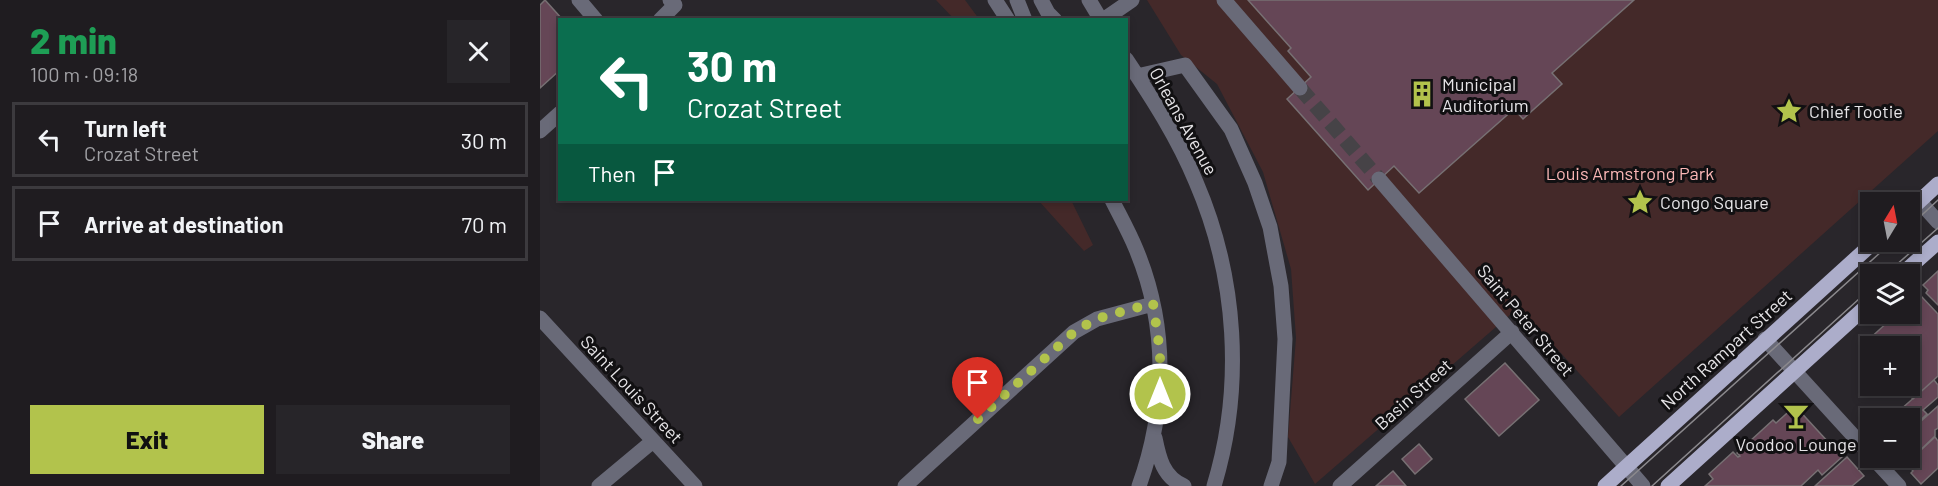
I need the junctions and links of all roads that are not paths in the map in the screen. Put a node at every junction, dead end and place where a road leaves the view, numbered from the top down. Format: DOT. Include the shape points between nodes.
graph roads {
  1 [pos="579,0"];
  2 [pos="995,0"];
  3 [pos="1017,0"];
  4 [pos="1041,0"];
  5 [pos="1089,0"];
  6 [pos="1131,0"];
  7 [pos="1224,0"];
  8 [pos="672,3"];
  9 [pos="594,18"];
  10 [pos="661,18"];
  11 [pos="1007,18"];
  12 [pos="1024,18"];
  13 [pos="1053,18"];
  14 [pos="1101,18"];
  15 [pos="1105,18"];
  16 [pos="1128,62"];
  17 [pos="1137,76"];
  18 [pos="1300,88"];
  19 [pos="558,115"];
  20 [pos="540,131"];
  21 [pos="1379,179"];
  22 [pos="1938,184"];
  23 [pos="1920,200"];
  24 [pos="1112,201"];
  25 [pos="1920,209"];
  26 [pos="1938,222"];
  27 [pos="1938,242"];
  28 [pos="1863,252"];
  29 [pos="1913,264"];
  30 [pos="1153,303"];
  31 [pos="1860,312"];
  32 [pos="540,318"];
  33 [pos="1512,332"];
  34 [pos="1765,339"];
  35 [pos="1795,371"];
  36 [pos="1154,432"];
  37 [pos="653,441"];
  38 [pos="1860,443"];
  39 [pos="1625,467"];
  40 [pos="1883,468"];
  41 [pos="599,486"];
  42 [pos="694,486"];
  43 [pos="905,486"];
  44 [pos="1139,486"];
  45 [pos="1184,486"];
  46 [pos="1214,486"];
  47 [pos="1271,486"];
  48 [pos="1340,486"];
  49 [pos="1605,486"];
  50 [pos="1643,486"];
  51 [pos="1668,486"];
  52 [pos="1899,486"];
  1 -- 9 [label="street"];
  2 -- 11 [label="street"];
  3 -- 12 [label="street"];
  4 -- 13 [label="street"];
  5 -- 14 [label="street"];
  6 -- 15 [label="street"];
  7 -- 18 [label="street"];
  8 -- 10 [label="street"];
  16 -- 17 [label="street, Orleans Avenue"];
  17 -- 46 [label="street, Orleans Avenue" via="1197,182 1211,220 1231,314 1232,391"];
  17 -- 47 [label="street" via="1185,65 1232,129 1256,183 1270,226 1281,286 1285,339 1279,462"];
  19 -- 20 [label="street"];
  21 -- 33 [label="street, Saint Peter Street"];
  22 -- 23 [label="main road"];
  24 -- 30 [label="street" via="1136,249"];
  25 -- 26 [label="street"];
  27 -- 29 [label="main road"];
  28 -- 34 [label="main road, North Rampart Street"];
  30 -- 36 [label="street" via="1161,367"];
  30 -- 43 [label="street" via="1096,319 1074,332"];
  31 -- 35 [label="main road"];
  32 -- 37 [label="street, Saint Louis Street"];
  33 -- 39 [label="street, Saint Peter Street"];
  33 -- 48 [label="street, Basin Street"];
  34 -- 35 [label="street"];
  34 -- 39 [label="main road, North Rampart Street"];
  35 -- 38 [label="street"];
  35 -- 51 [label="main road"];
  36 -- 44 [label="street"];
  36 -- 45 [label="street" via="1168,475"];
  37 -- 41 [label="street"];
  37 -- 42 [label="street, Saint Louis Street"];
  39 -- 49 [label="main road, North Rampart Street"];
  39 -- 50 [label="street, Saint Peter Street"];
  40 -- 52 [label="street"];
}
